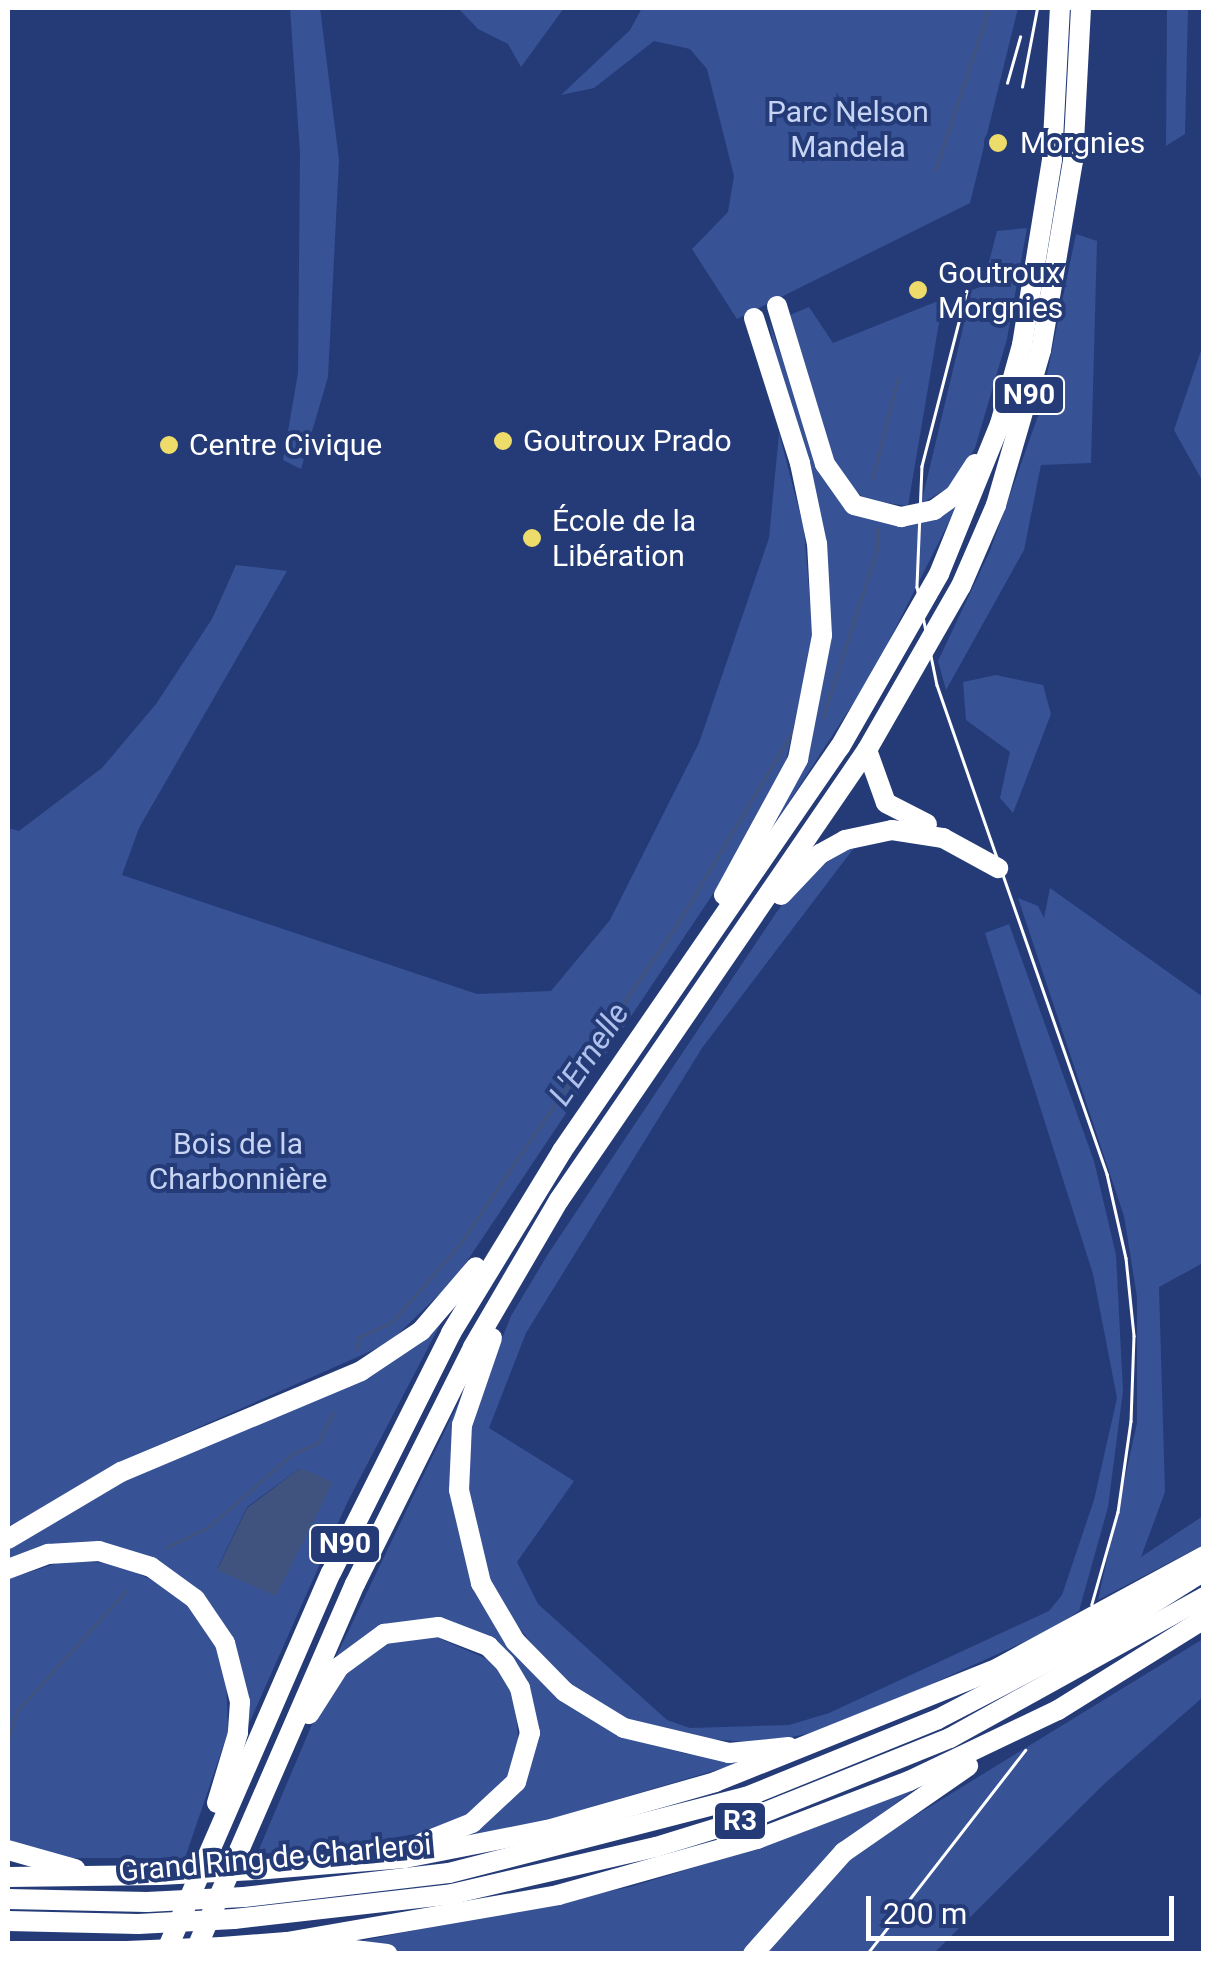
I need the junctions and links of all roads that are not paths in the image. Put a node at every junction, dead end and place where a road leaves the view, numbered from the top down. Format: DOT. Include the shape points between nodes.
graph roads {
  1 [pos="1060,8"];
  2 [pos="1081,8"];
  3 [pos="778,306"];
  4 [pos="754,318"];
  5 [pos="1000,424"];
  6 [pos="867,750"];
  7 [pos="752,918"];
  8 [pos="679,978"];
  9 [pos="497,1251"];
  10 [pos="512,1280"];
  11 [pos="8,1539"];
  12 [pos="1204,1556"];
  13 [pos="8,1570"];
  14 [pos="1204,1571"];
  15 [pos="1204,1597"];
  16 [pos="1204,1620"];
  17 [pos="1058,1710"];
  18 [pos="826,1742"];
  19 [pos="278,1758"];
  20 [pos="212,1846"];
  21 [pos="8,1850"];
  22 [pos="362,1859"];
  23 [pos="150,1875"];
  24 [pos="8,1877"];
  25 [pos="8,1899"];
  26 [pos="8,1921"];
  27 [pos="287,1942"];
  28 [pos="8,1944"];
  29 [pos="34,1949"];
  30 [pos="8,1951"];
  31 [pos="126,1951"];
  32 [pos="165,1954"];
  33 [pos="194,1954"];
  34 [pos="387,1954"];
  35 [pos="753,1954"];
  1 -- 5 [label="highway, N90" via="1038,262"];
  2 -- 6 [label="highway, N90" via="1073,160 1058,266 1020,428 961,586"];
  3 -- 5 [label="highway" via="824,464 854,504 901,517 934,510 964,484"];
  4 -- 8 [label="highway" via="800,462 818,544 819,676 782,795"];
  5 -- 8 [label="highway, N90" via="939,574 889,669"];
  6 -- 7 [label="highway, N90"];
  6 -- 7 [label="highway" via="886,803 1001,862 918,830 867,833 820,854"];
  7 -- 10 [label="highway, N90"];
  8 -- 9 [label="highway, N90"];
  9 -- 11 [label="highway" via="420,1332 378,1361 312,1396 121,1472"];
  9 -- 20 [label="highway, N90" via="368,1493"];
  10 -- 18 [label="highway" via="470,1388 459,1458 462,1521 481,1583 506,1628 565,1692 642,1734 730,1753"];
  10 -- 19 [label="highway, N90" via="432,1423"];
  12 -- 18 [label="highway" via="998,1668"];
  13 -- 20 [label="highway" via="75,1550 124,1557 173,1580 214,1620 240,1702"];
  14 -- 25 [label="highway, Grand Ring de Charleroi / R3, bridge" via="1118,1626 938,1720 746,1797 449,1873 244,1897"];
  15 -- 26 [label="highway, Grand Ring de Charleroi / R3, bridge" via="966,1730 756,1816 554,1874 452,1894 234,1920"];
  16 -- 17 [label="highway"];
  17 -- 27 [label="highway" via="892,1788 662,1868 558,1896"];
  17 -- 35 [label="highway" via="869,1832 817,1878"];
  18 -- 22 [label="highway" via="642,1806 405,1858"];
  19 -- 22 [label="highway" via="340,1667 384,1634 439,1627 488,1646 505,1663 529,1722 516,1782 472,1824"];
  19 -- 33 [label="highway, N90"];
  20 -- 32 [label="highway, N90"];
  21 -- 23 [label="highway" via="56,1867"];
  22 -- 23 [label="highway, bridge"];
  23 -- 24 [label="highway"];
  27 -- 31 [label="highway, bridge"];
  27 -- 34 [label="highway"];
  28 -- 29 [label="highway"];
  29 -- 30 [label="highway"];
  29 -- 31 [label="highway"];
}
